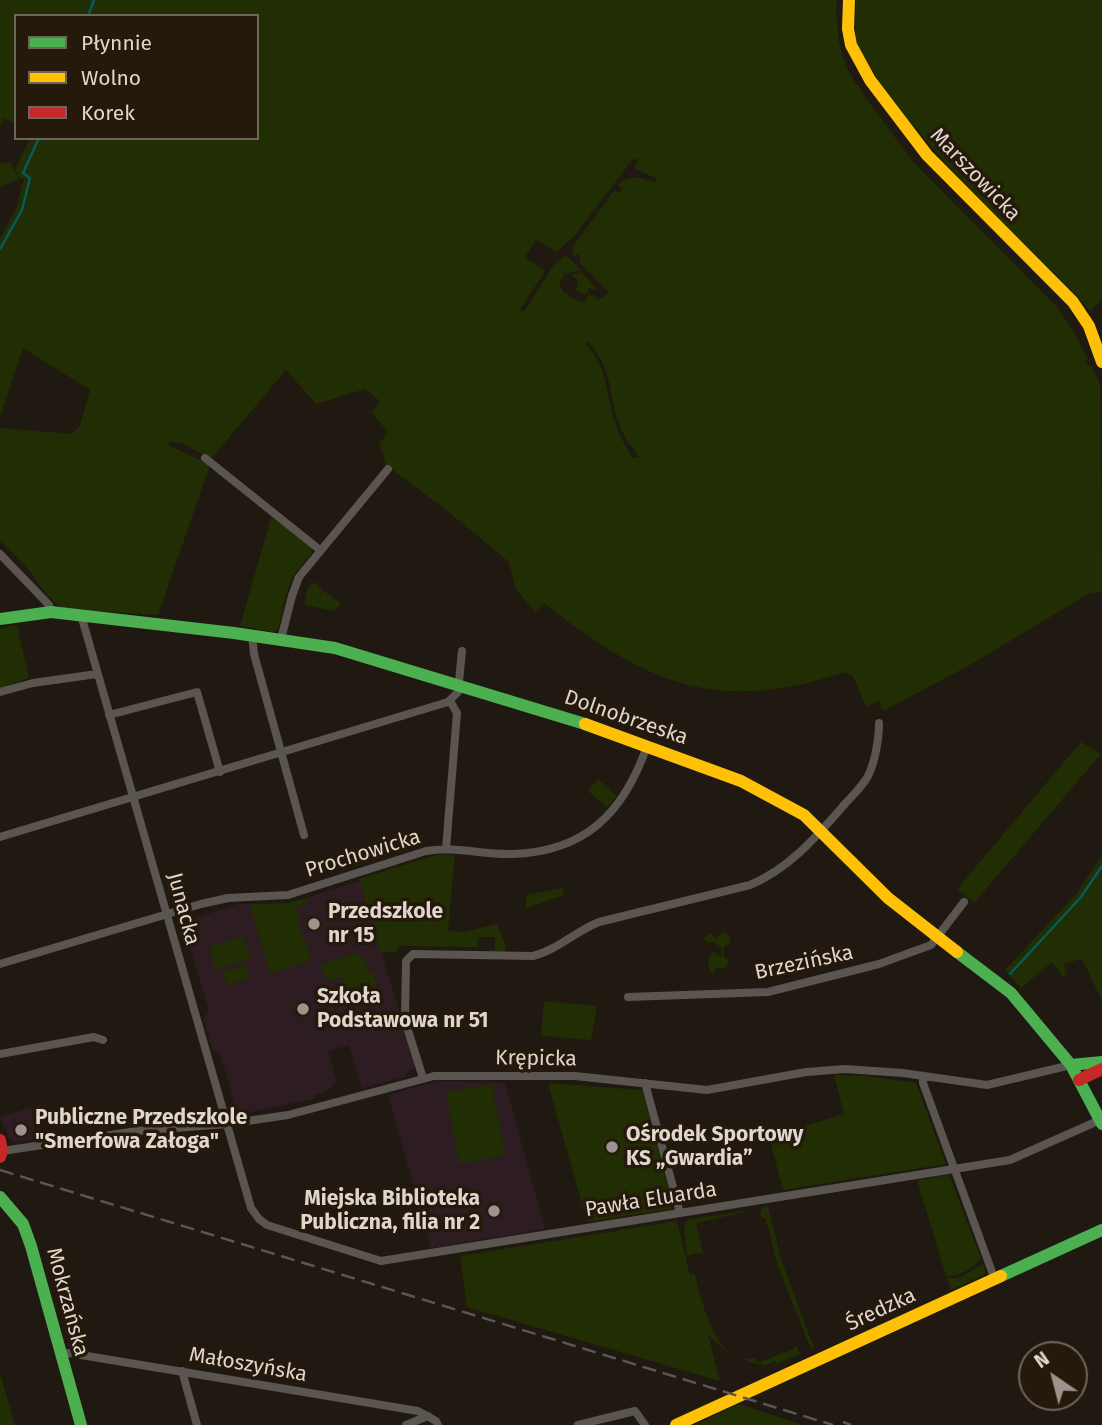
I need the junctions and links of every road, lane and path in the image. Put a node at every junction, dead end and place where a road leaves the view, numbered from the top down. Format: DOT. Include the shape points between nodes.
graph roads {
  1 [pos="849,0"];
  2 [pos="1102,362"];
  3 [pos="205,457"];
  4 [pos="388,470"];
  5 [pos="320,550"];
  6 [pos="0,554"];
  7 [pos="51,612"];
  8 [pos="81,615"];
  9 [pos="0,619"];
  10 [pos="252,635"];
  11 [pos="281,639"];
  12 [pos="462,651"];
  13 [pos="97,674"];
  14 [pos="460,685"];
  15 [pos="0,692"];
  16 [pos="450,701"];
  17 [pos="109,715"];
  18 [pos="879,723"];
  19 [pos="647,746"];
  20 [pos="282,753"];
  21 [pos="220,772"];
  22 [pos="134,798"];
  23 [pos="822,831"];
  24 [pos="304,835"];
  25 [pos="0,837"];
  26 [pos="446,849"];
  27 [pos="964,902"];
  28 [pos="167,915"];
  29 [pos="937,937"];
  30 [pos="0,964"];
  31 [pos="628,997"];
  32 [pos="103,1040"];
  33 [pos="0,1054"];
  34 [pos="1102,1062"];
  35 [pos="1071,1065"];
  36 [pos="1102,1069"];
  37 [pos="923,1076"];
  38 [pos="423,1078"];
  39 [pos="1079,1080"];
  40 [pos="645,1083"];
  41 [pos="1101,1122"];
  42 [pos="228,1124"];
  43 [pos="1,1149"];
  44 [pos="955,1169"];
  45 [pos="0,1197"];
  46 [pos="252,1211"];
  47 [pos="680,1213"];
  48 [pos="1102,1230"];
  49 [pos="995,1280"];
  50 [pos="61,1354"];
  51 [pos="182,1371"];
  52 [pos="428,1416"];
  53 [pos="80,1425"];
  54 [pos="197,1425"];
  55 [pos="406,1425"];
  56 [pos="438,1425"];
  57 [pos="578,1425"];
  58 [pos="645,1425"];
  59 [pos="676,1425"];
  1 -- 2 [label="street, Marszowicka" via="851,45 870,80 927,155 1073,302 1089,326"];
  3 -- 5 [label="street"];
  4 -- 5 [label="street"];
  5 -- 11 [label="street" via="295,586"];
  6 -- 7 [label="street" via="50,605"];
  7 -- 8 [label="street, Dolnobrzeska"];
  7 -- 9 [label="street, Dolnobrzeska"];
  8 -- 10 [label="street, Dolnobrzeska"];
  8 -- 13 [label="street, Junacka"];
  10 -- 11 [label="street, Dolnobrzeska"];
  10 -- 20 [label="street"];
  11 -- 14 [label="street, Dolnobrzeska" via="335,648"];
  12 -- 14 [label="street"];
  13 -- 15 [label="street"];
  13 -- 17 [label="street, Junacka"];
  14 -- 16 [label="street"];
  14 -- 19 [label="street, Dolnobrzeska"];
  16 -- 20 [label="street"];
  16 -- 26 [label="street" via="457,713"];
  17 -- 21 [label="street" via="197,692"];
  17 -- 22 [label="street, Junacka"];
  18 -- 23 [label="street" via="867,778"];
  19 -- 23 [label="street, Dolnobrzeska" via="771,795"];
  19 -- 26 [label="street, Prochowicka" via="621,801 576,839 548,850 509,854"];
  20 -- 21 [label="street"];
  20 -- 24 [label="street"];
  21 -- 22 [label="street"];
  22 -- 25 [label="street"];
  22 -- 28 [label="street, Junacka"];
  23 -- 29 [label="street, Dolnobrzeska" via="888,898"];
  23 -- 38 [label="street" via="786,865 753,884 599,922 539,954 408,957 405,1021"];
  26 -- 28 [label="street, Prochowicka" via="416,854 288,895 228,898"];
  27 -- 29 [label="street"];
  28 -- 30 [label="street, Prochowicka"];
  28 -- 42 [label="street, Junacka"];
  29 -- 31 [label="street, Brzezińska" via="931,945 879,964 774,992"];
  29 -- 35 [label="street, Dolnobrzeska" via="1012,993"];
  32 -- 33 [label="street" via="94,1037"];
  34 -- 35 [label="street"];
  35 -- 37 [label="street, Krępicka" via="987,1085"];
  35 -- 39 [label="street, Dolnobrzeska"];
  36 -- 39 [label="street"];
  37 -- 40 [label="street, Krępicka" via="845,1069 714,1090"];
  37 -- 44 [label="street"];
  38 -- 40 [label="street, Krępicka" via="575,1076"];
  38 -- 42 [label="street, Krępicka" via="288,1115"];
  39 -- 41 [label="street, Dolnobrzeska"];
  40 -- 47 [label="street"];
  41 -- 44 [label="street, Pawła Eluarda" via="1010,1160"];
  42 -- 43 [label="street, Krępicka"];
  42 -- 46 [label="street, Junacka"];
  44 -- 47 [label="street, Pawła Eluarda"];
  44 -- 49 [label="street"];
  45 -- 50 [label="street, Mokrzańska" via="23,1224"];
  46 -- 47 [label="street, Pawła Eluarda" via="267,1225 381,1261"];
  48 -- 49 [label="street, Średzka"];
  49 -- 59 [label="street, Średzka"];
  50 -- 51 [label="street, Małoszyńska"];
  50 -- 53 [label="street, Mokrzańska"];
  51 -- 52 [label="street, Małoszyńska"];
  51 -- 54 [label="street"];
  52 -- 55 [label="street"];
  52 -- 56 [label="street"];
  57 -- 58 [label="street" via="635,1410"];
}
